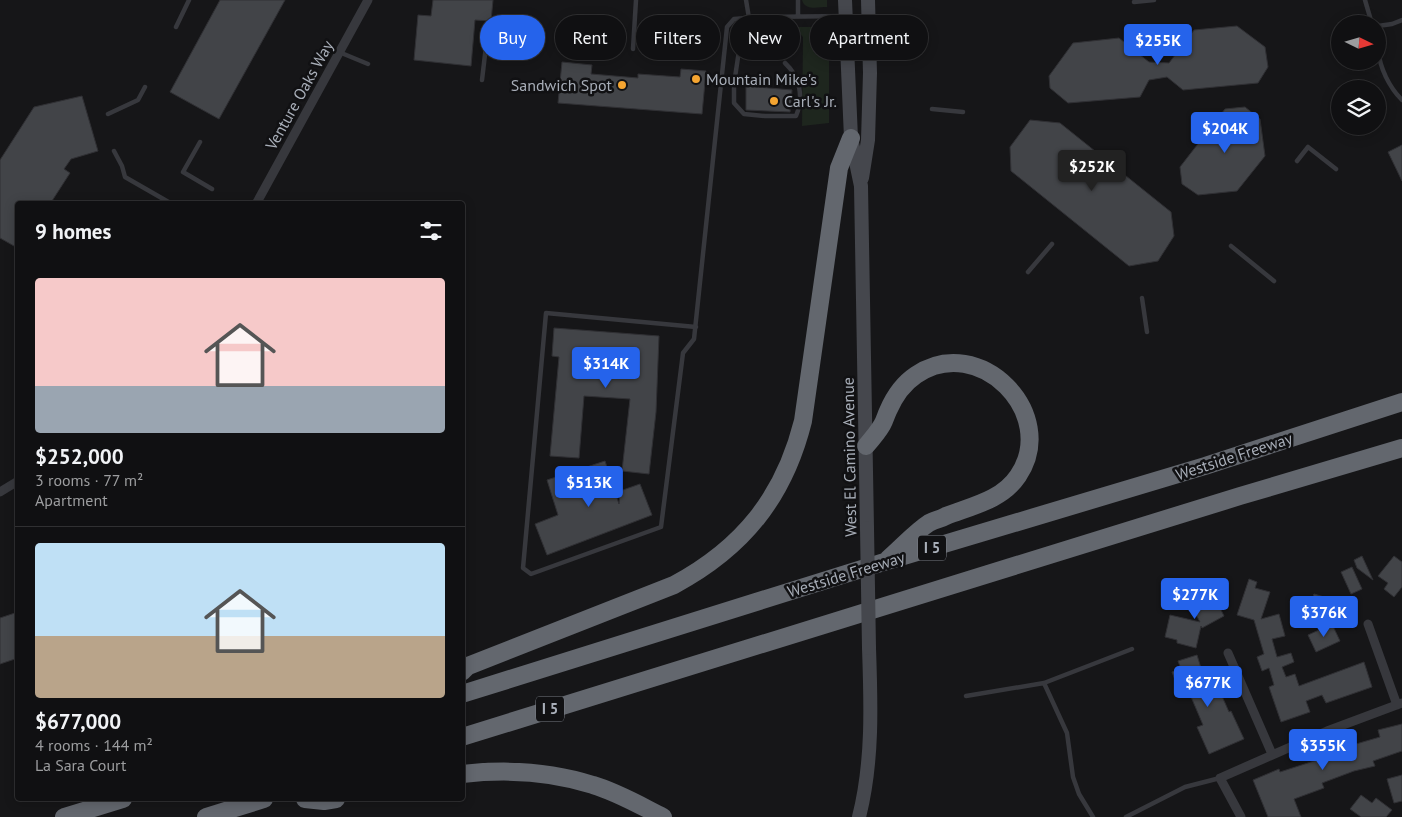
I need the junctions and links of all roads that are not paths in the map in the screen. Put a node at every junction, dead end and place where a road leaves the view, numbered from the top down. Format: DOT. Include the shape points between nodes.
graph roads {
  1 [pos="189,0"];
  2 [pos="368,0"];
  3 [pos="636,0"];
  4 [pos="746,0"];
  5 [pos="798,0"];
  6 [pos="845,0"];
  7 [pos="868,0"];
  8 [pos="1154,0"];
  9 [pos="1365,0"];
  10 [pos="1134,2"];
  11 [pos="748,15"];
  12 [pos="798,15"];
  13 [pos="846,15"];
  14 [pos="1369,15"];
  15 [pos="1402,20"];
  16 [pos="730,24"];
  17 [pos="1386,25"];
  18 [pos="176,26"];
  19 [pos="632,49"];
  20 [pos="339,52"];
  21 [pos="484,60"];
  22 [pos="737,60"];
  23 [pos="848,60"];
  24 [pos="785,63"];
  25 [pos="368,64"];
  26 [pos="1383,70"];
  27 [pos="482,80"];
  28 [pos="145,87"];
  29 [pos="1402,100"];
  30 [pos="932,109"];
  31 [pos="963,112"];
  32 [pos="108,114"];
  33 [pos="851,138"];
  34 [pos="200,142"];
  35 [pos="114,151"];
  36 [pos="1297,161"];
  37 [pos="1336,169"];
  38 [pos="861,186"];
  39 [pos="212,189"];
  40 [pos="166,201"];
  41 [pos="258,201"];
  42 [pos="1052,244"];
  43 [pos="1231,246"];
  44 [pos="1028,272"];
  45 [pos="1274,281"];
  46 [pos="1142,298"];
  47 [pos="696,327"];
  48 [pos="1147,332"];
  49 [pos="1402,402"];
  50 [pos="866,446"];
  51 [pos="1402,448"];
  52 [pos="15,483"];
  53 [pos="0,492"];
  54 [pos="884,562"];
  55 [pos="1368,624"];
  56 [pos="1132,649"];
  57 [pos="1228,653"];
  58 [pos="465,669"];
  59 [pos="1044,683"];
  60 [pos="465,693"];
  61 [pos="966,696"];
  62 [pos="1399,704"];
  63 [pos="465,736"];
  64 [pos="1272,754"];
  65 [pos="465,774"];
  66 [pos="1220,778"];
  67 [pos="116,801"];
  68 [pos="258,801"];
  69 [pos="64,817"];
  70 [pos="206,817"];
  71 [pos="663,817"];
  72 [pos="859,817"];
  73 [pos="1094,817"];
  74 [pos="1126,817"];
  75 [pos="1241,817"];
  1 -- 18 [label="lane"];
  2 -- 20 [label="street, Venture Oaks Way"];
  3 -- 19 [label="lane"];
  4 -- 11 [label="lane"];
  5 -- 12 [label="lane"];
  6 -- 13 [label="main road, West El Camino Avenue"];
  7 -- 38 [label="main road, West El Camino Avenue" via="868,140"];
  8 -- 10 [label="lane"];
  9 -- 14 [label="lane"];
  15 -- 17 [label="lane"];
  16 -- 47 [label="lane" via="727,27"];
  20 -- 25 [label="lane"];
  20 -- 41 [label="street, Venture Oaks Way"];
  21 -- 27 [label="lane"];
  22 -- 24 [label="lane" via="734,103 744,114 758,116 796,116 800,84 796,74"];
  23 -- 33 [label="main road, West El Camino Avenue"];
  26 -- 29 [label="lane"];
  28 -- 32 [label="lane" via="138,100"];
  30 -- 31 [label="lane"];
  33 -- 38 [label="main road, West El Camino Avenue"];
  33 -- 58 [label="highway" via="839,168 798,442 789,467 761,514 736,543 682,581"];
  34 -- 39 [label="lane" via="183,172"];
  35 -- 40 [label="lane" via="125,177"];
  36 -- 37 [label="lane" via="1308,147"];
  38 -- 50 [label="main road, West El Camino Avenue"];
  42 -- 44 [label="lane"];
  43 -- 45 [label="lane"];
  46 -- 48 [label="lane"];
  47 -- 47 [label="lane" via="694,339 683,353 661,526 531,574 523,568 546,313"];
  49 -- 54 [label="highway, Westside Freeway / I 5" via="1204,466"];
  50 -- 54 [label="highway" via="905,384 926,370 953,363 980,367 1002,380 1012,390 1028,423 1026,461 1012,483 994,498 929,523"];
  50 -- 72 [label="main road, West El Camino Avenue, bridge" via="871,726"];
  51 -- 63 [label="highway, I 5"];
  52 -- 53 [label="street"];
  54 -- 60 [label="highway, Westside Freeway / I 5"];
  55 -- 62 [label="street"];
  56 -- 59 [label="lane"];
  57 -- 64 [label="street"];
  59 -- 61 [label="lane"];
  59 -- 73 [label="lane" via="1067,733 1073,777 1079,794"];
  62 -- 64 [label="street"];
  64 -- 66 [label="street"];
  65 -- 71 [label="highway" via="508,770 572,779 601,788"];
  66 -- 74 [label="lane" via="1185,787"];
  66 -- 75 [label="street"];
  67 -- 69 [label="highway"];
  68 -- 70 [label="highway"];
}
